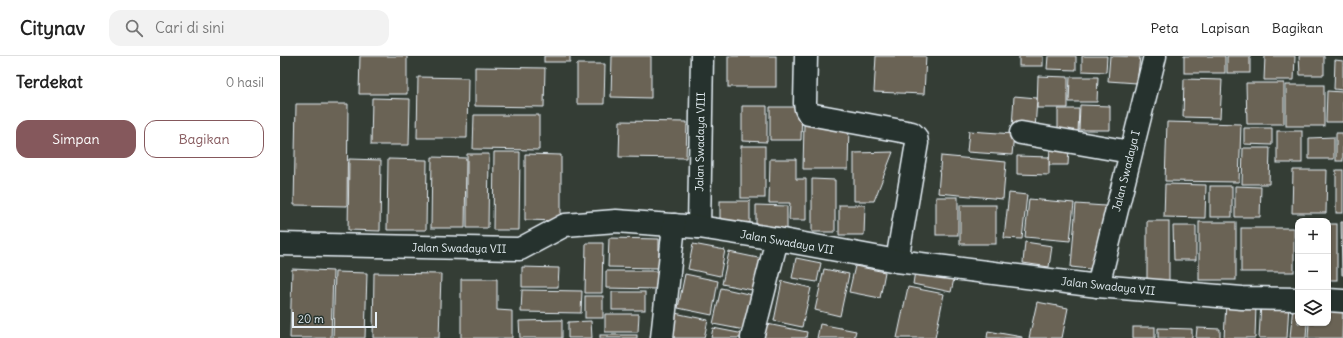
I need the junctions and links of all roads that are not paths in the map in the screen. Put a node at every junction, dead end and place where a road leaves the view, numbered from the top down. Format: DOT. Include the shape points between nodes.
graph roads {
  1 [pos="702,56"];
  2 [pos="806,56"];
  3 [pos="1155,56"];
  4 [pos="1021,133"];
  5 [pos="1130,152"];
  6 [pos="674,225"];
  7 [pos="698,227"];
  8 [pos="777,239"];
  9 [pos="280,244"];
  10 [pos="897,261"];
  11 [pos="1098,286"];
  12 [pos="1295,300"];
  13 [pos="1331,300"];
  14 [pos="1343,301"];
  15 [pos="662,338"];
  16 [pos="752,338"];
  1 -- 7 [label="street, Jalan Swadaya VIII"];
  2 -- 10 [label="street" via="805,103 809,114 912,133 916,137"];
  3 -- 5 [label="street, Jalan Swadaya I"];
  4 -- 5 [label="street"];
  5 -- 11 [label="street, Jalan Swadaya I"];
  6 -- 7 [label="street, Jalan Swadaya VII"];
  6 -- 9 [label="street, Jalan Swadaya VII" via="616,221 565,225 520,249"];
  6 -- 15 [label="street"];
  7 -- 8 [label="street, Jalan Swadaya VII"];
  8 -- 10 [label="street, Jalan Swadaya VII"];
  8 -- 16 [label="street"];
  10 -- 11 [label="street, Jalan Swadaya VII"];
  11 -- 12 [label="street, Jalan Swadaya VII"];
  13 -- 14 [label="street"];
}
